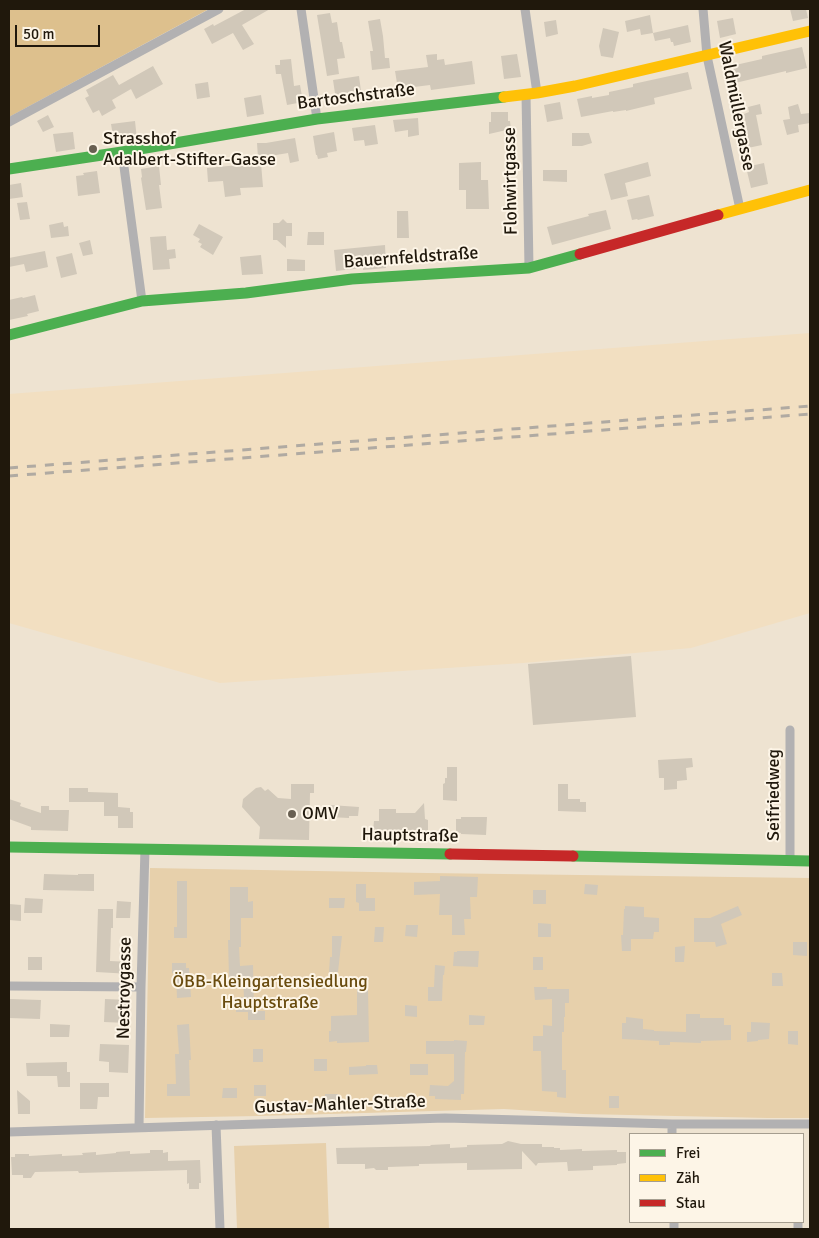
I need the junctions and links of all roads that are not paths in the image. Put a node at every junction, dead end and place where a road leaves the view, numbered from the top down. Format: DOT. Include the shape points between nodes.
graph roads {
  1 [pos="219,9"];
  2 [pos="301,9"];
  3 [pos="525,9"];
  4 [pos="703,9"];
  5 [pos="810,31"];
  6 [pos="707,56"];
  7 [pos="531,94"];
  8 [pos="317,119"];
  9 [pos="9,122"];
  10 [pos="122,152"];
  11 [pos="9,169"];
  12 [pos="810,190"];
  13 [pos="740,209"];
  14 [pos="528,268"];
  15 [pos="142,301"];
  16 [pos="9,335"];
  17 [pos="790,730"];
  18 [pos="9,847"];
  19 [pos="145,849"];
  20 [pos="790,861"];
  21 [pos="810,861"];
  22 [pos="9,986"];
  23 [pos="140,987"];
  24 [pos="672,1124"];
  25 [pos="810,1124"];
  26 [pos="216,1125"];
  27 [pos="139,1128"];
  28 [pos="796,1130"];
  29 [pos="9,1132"];
  30 [pos="672,1133"];
  31 [pos="220,1229"];
  1 -- 9 [label="street"];
  2 -- 8 [label="street"];
  3 -- 7 [label="street, Flohwirtgasse"];
  4 -- 6 [label="street, Waldmüllergasse"];
  5 -- 6 [label="street, Bartoschstraße"];
  6 -- 7 [label="street, Bartoschstraße"];
  6 -- 13 [label="street, Waldmüllergasse"];
  7 -- 8 [label="street, Bartoschstraße"];
  7 -- 14 [label="street, Flohwirtgasse"];
  8 -- 10 [label="street, Bartoschstraße"];
  10 -- 11 [label="street, Bartoschstraße"];
  10 -- 15 [label="street"];
  12 -- 13 [label="street, Bauernfeldstraße"];
  13 -- 14 [label="street, Bauernfeldstraße"];
  14 -- 15 [label="street, Bauernfeldstraße" via="352,279 246,293"];
  15 -- 16 [label="street, Bauernfeldstraße"];
  17 -- 20 [label="street, Seifriedweg"];
  18 -- 19 [label="street, Hauptstraße"];
  19 -- 20 [label="street, Hauptstraße"];
  19 -- 23 [label="street, Nestroygasse"];
  20 -- 21 [label="street, Hauptstraße"];
  22 -- 23 [label="street"];
  23 -- 27 [label="street, Nestroygasse"];
  24 -- 26 [label="street, Gustav-Mahler-Straße" via="445,1118"];
  24 -- 28 [label="street, Gustav-Mahler-Straße"];
  24 -- 30 [label="street"];
  25 -- 28 [label="street, Gustav-Mahler-Straße"];
  26 -- 27 [label="street, Gustav-Mahler-Straße"];
  26 -- 31 [label="street"];
  27 -- 29 [label="street, Gustav-Mahler-Straße"];
}
